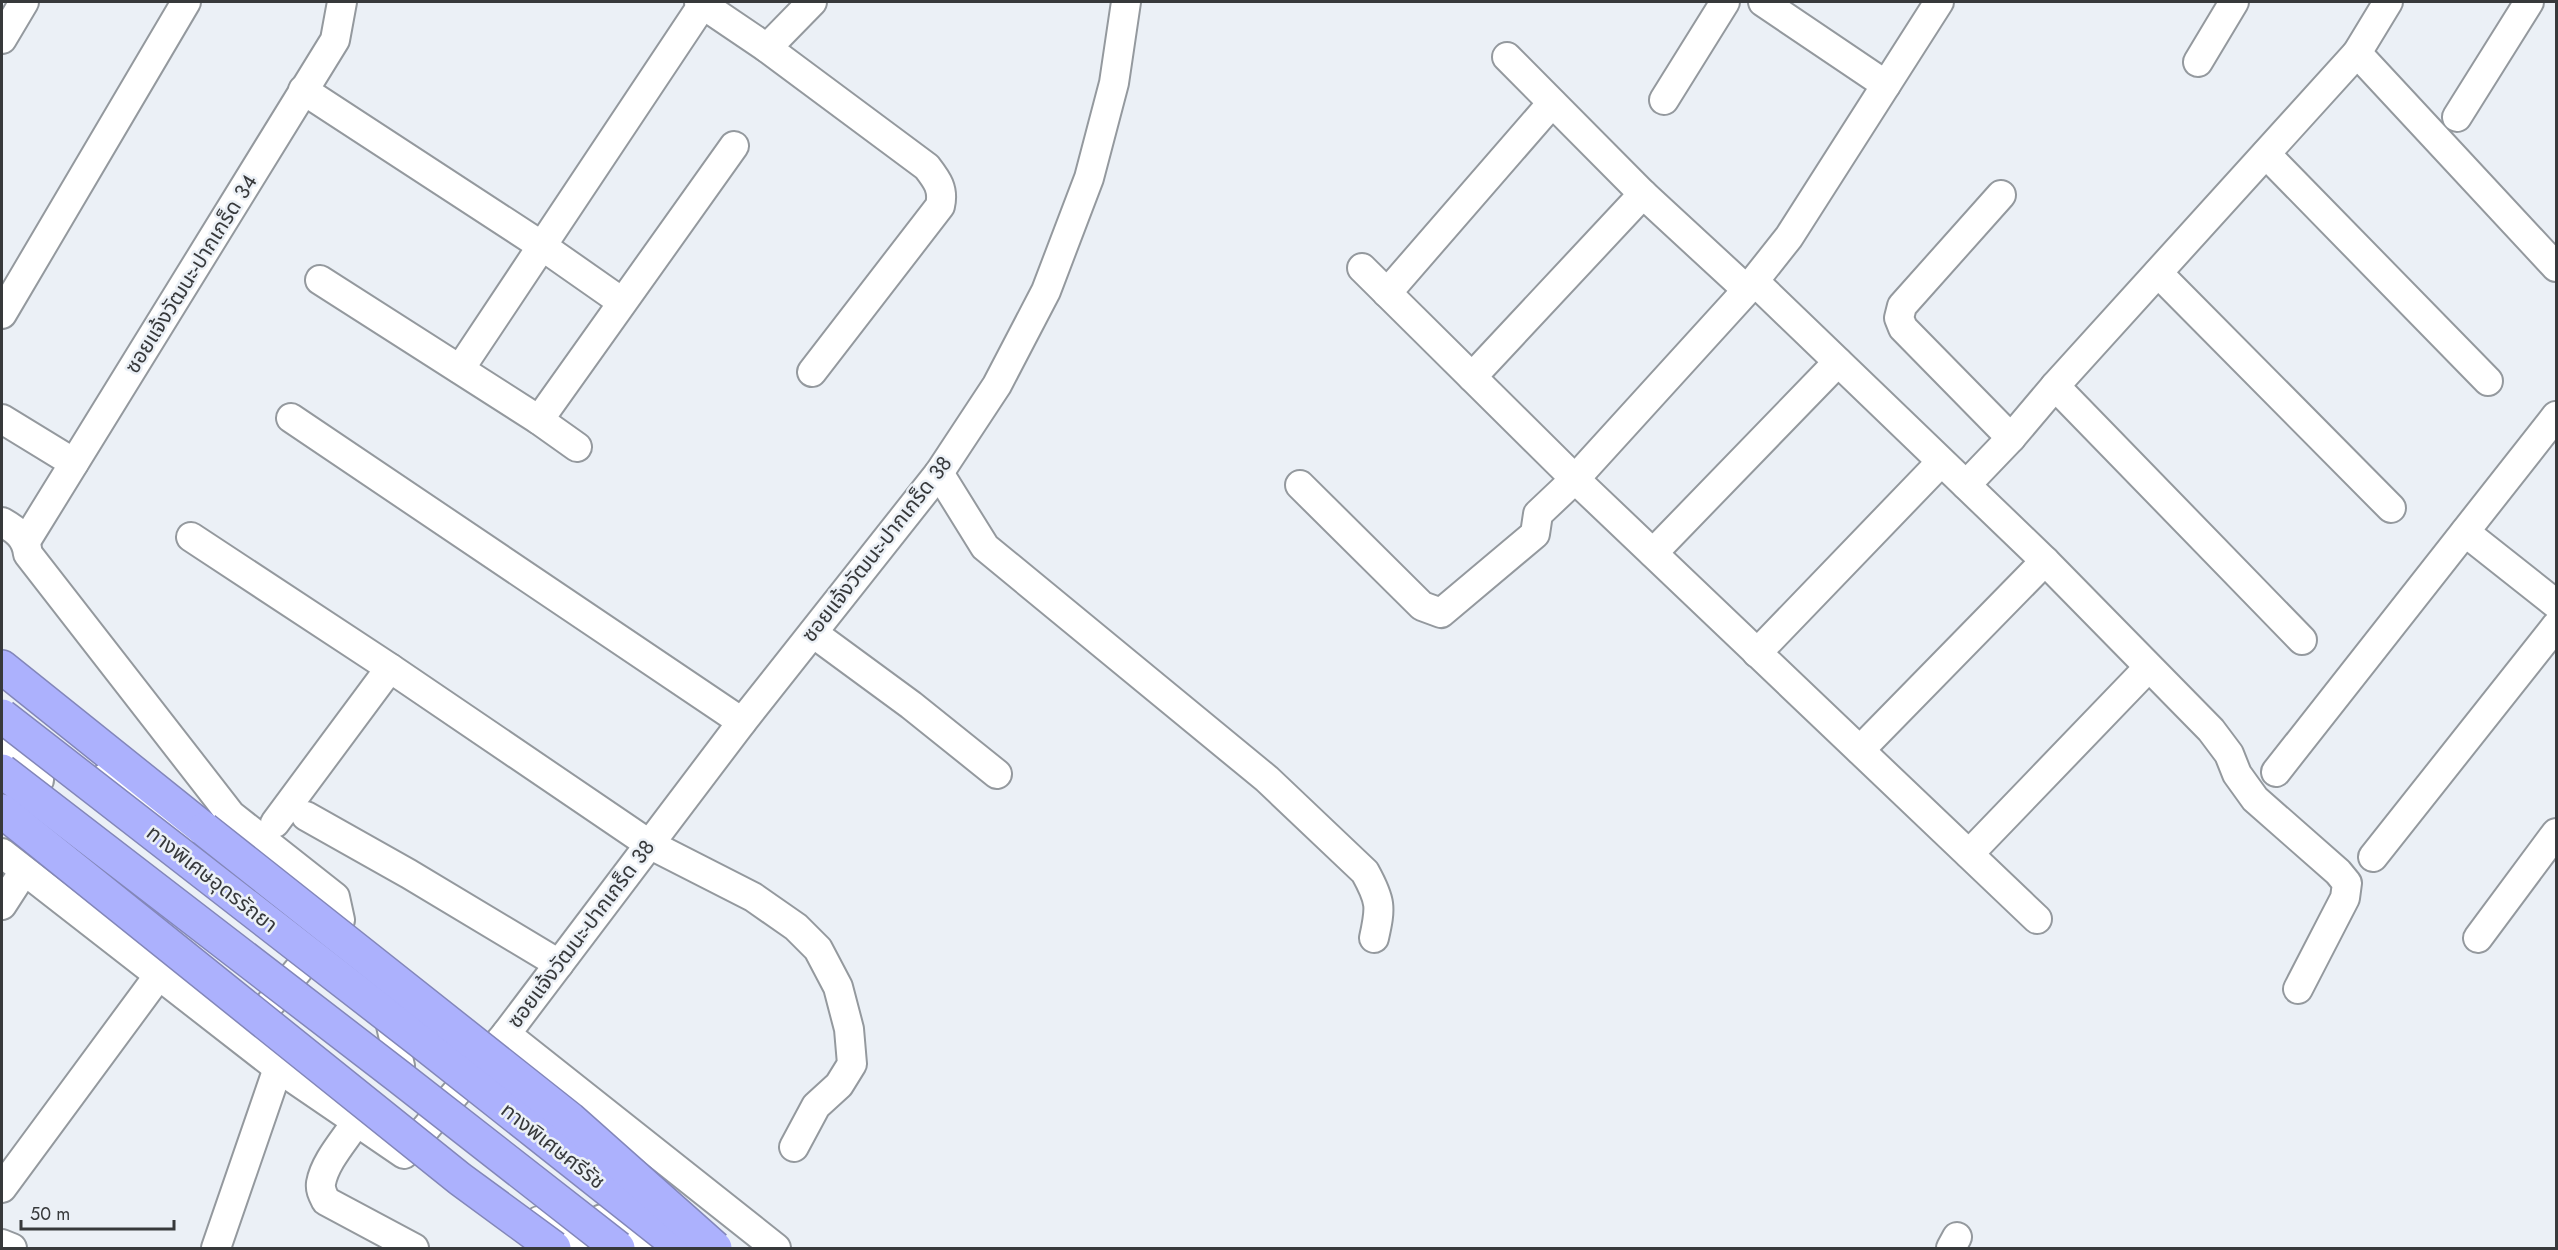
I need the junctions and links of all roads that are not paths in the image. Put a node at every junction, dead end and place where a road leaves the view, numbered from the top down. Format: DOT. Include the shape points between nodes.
graph roads {
  1 [pos="24,2"];
  2 [pos="186,2"];
  3 [pos="342,2"];
  4 [pos="812,2"];
  5 [pos="1126,2"];
  6 [pos="1725,2"];
  7 [pos="1763,2"];
  8 [pos="1939,2"];
  9 [pos="2234,2"];
  10 [pos="2388,2"];
  11 [pos="2529,2"];
  12 [pos="701,3"];
  13 [pos="2,39"];
  14 [pos="767,48"];
  15 [pos="2357,53"];
  16 [pos="1507,57"];
  17 [pos="2198,62"];
  18 [pos="1886,85"];
  19 [pos="303,90"];
  20 [pos="1664,100"];
  21 [pos="1552,103"];
  22 [pos="2457,117"];
  23 [pos="734,146"];
  24 [pos="2266,153"];
  25 [pos="1643,194"];
  26 [pos="2001,195"];
  27 [pos="542,246"];
  28 [pos="2556,267"];
  29 [pos="1362,268"];
  30 [pos="2158,273"];
  31 [pos="320,280"];
  32 [pos="1750,286"];
  33 [pos="1387,293"];
  34 [pos="622,302"];
  35 [pos="2,314"];
  36 [pos="1838,362"];
  37 [pos="460,369"];
  38 [pos="812,372"];
  39 [pos="1472,377"];
  40 [pos="2488,381"];
  41 [pos="2055,386"];
  42 [pos="2556,416"];
  43 [pos="291,418"];
  44 [pos="2,419"];
  45 [pos="539,420"];
  46 [pos="2011,438"];
  47 [pos="577,447"];
  48 [pos="1941,462"];
  49 [pos="74,464"];
  50 [pos="939,473"];
  51 [pos="1575,479"];
  52 [pos="1300,485"];
  53 [pos="1966,485"];
  54 [pos="2391,508"];
  55 [pos="2,522"];
  56 [pos="2465,532"];
  57 [pos="191,537"];
  58 [pos="26,541"];
  59 [pos="1653,553"];
  60 [pos="2045,561"];
  61 [pos="2556,604"];
  62 [pos="2556,626"];
  63 [pos="813,633"];
  64 [pos="2301,640"];
  65 [pos="1757,653"];
  66 [pos="2,667"];
  67 [pos="390,668"];
  68 [pos="2148,668"];
  69 [pos="2,698"];
  70 [pos="2,716"];
  71 [pos="742,722"];
  72 [pos="1860,750"];
  73 [pos="2,751"];
  74 [pos="2,771"];
  75 [pos="2276,772"];
  76 [pos="997,774"];
  77 [pos="2,810"];
  78 [pos="306,816"];
  79 [pos="275,823"];
  80 [pos="2556,833"];
  81 [pos="649,844"];
  82 [pos="2,853"];
  83 [pos="1969,854"];
  84 [pos="2373,857"];
  85 [pos="24,871"];
  86 [pos="2,905"];
  87 [pos="2037,919"];
  88 [pos="1374,938"];
  89 [pos="2478,938"];
  90 [pos="323,940"];
  91 [pos="559,963"];
  92 [pos="159,975"];
  93 [pos="289,981"];
  94 [pos="2298,990"];
  95 [pos="506,1034"];
  96 [pos="241,1039"];
  97 [pos="423,1042"];
  98 [pos="278,1068"];
  99 [pos="399,1071"];
  100 [pos="448,1102"];
  101 [pos="357,1121"];
  102 [pos="423,1131"];
  103 [pos="794,1147"];
  104 [pos="2,1188"];
  105 [pos="2,1244"];
  106 [pos="12,1248"];
  107 [pos="216,1248"];
  108 [pos="414,1248"];
  109 [pos="554,1248"];
  110 [pos="574,1248"];
  111 [pos="618,1248"];
  112 [pos="641,1248"];
  113 [pos="682,1248"];
  114 [pos="716,1248"];
  115 [pos="776,1248"];
  1 -- 13 [label="street"];
  2 -- 35 [label="street"];
  3 -- 19 [label="street, ซอยแจ้งวัฒนะ-ปากเกร็ด 34" via="334,40"];
  4 -- 14 [label="street"];
  5 -- 50 [label="street, ซอยแจ้งวัฒนะ-ปากเกร็ด 38" via="1114,83 1089,178 1046,291 997,386"];
  6 -- 20 [label="street"];
  7 -- 18 [label="street"];
  8 -- 18 [label="street"];
  9 -- 17 [label="street"];
  10 -- 15 [label="street"];
  11 -- 22 [label="street"];
  12 -- 14 [label="street"];
  12 -- 27 [label="street"];
  14 -- 38 [label="street" via="927,167 943,194 939,206"];
  15 -- 24 [label="street"];
  15 -- 28 [label="street"];
  16 -- 21 [label="street"];
  18 -- 32 [label="street" via="1789,237"];
  19 -- 27 [label="street"];
  19 -- 49 [label="street, ซอยแจ้งวัฒนะ-ปากเกร็ด 34"];
  21 -- 25 [label="street"];
  21 -- 33 [label="street"];
  23 -- 34 [label="street"];
  24 -- 30 [label="street"];
  24 -- 40 [label="street"];
  25 -- 32 [label="street"];
  25 -- 39 [label="street"];
  26 -- 46 [label="street" via="1902,306 1899,318 1903,328"];
  27 -- 34 [label="street"];
  27 -- 37 [label="street"];
  29 -- 33 [label="street"];
  30 -- 41 [label="street"];
  30 -- 54 [label="street"];
  31 -- 37 [label="street"];
  32 -- 36 [label="street"];
  32 -- 51 [label="street"];
  33 -- 39 [label="street"];
  34 -- 45 [label="street"];
  36 -- 48 [label="street"];
  36 -- 59 [label="street"];
  37 -- 45 [label="street"];
  39 -- 51 [label="street"];
  41 -- 46 [label="street"];
  41 -- 64 [label="street"];
  42 -- 56 [label="street"];
  43 -- 71 [label="street"];
  44 -- 49 [label="street"];
  45 -- 47 [label="street"];
  46 -- 53 [label="street"];
  48 -- 53 [label="street"];
  48 -- 65 [label="street"];
  49 -- 58 [label="street, ซอยแจ้งวัฒนะ-ปากเกร็ด 34"];
  50 -- 63 [label="street, ซอยแจ้งวัฒนะ-ปากเกร็ด 38"];
  50 -- 88 [label="street" via="985,547 1258,771 1365,872 1381,910"];
  51 -- 52 [label="street" via="1538,514 1535,534 1441,613 1422,606"];
  51 -- 59 [label="street"];
  53 -- 60 [label="street"];
  55 -- 58 [label="street"];
  56 -- 61 [label="street"];
  56 -- 75 [label="street"];
  57 -- 67 [label="street"];
  58 -- 90 [label="street" via="28,554 231,815 335,897 340,920"];
  59 -- 65 [label="street"];
  60 -- 68 [label="street"];
  60 -- 72 [label="street"];
  62 -- 84 [label="street"];
  63 -- 71 [label="street, ซอยแจ้งวัฒนะ-ปากเกร็ด 38"];
  63 -- 76 [label="street"];
  65 -- 72 [label="street"];
  66 -- 114 [label="highway, bridge" via="570,1119"];
  67 -- 79 [label="street"];
  67 -- 81 [label="street"];
  68 -- 83 [label="street"];
  68 -- 94 [label="street" via="2211,730 2255,799 2347,883 2345,898"];
  69 -- 90 [label="street"];
  70 -- 97 [label="highway, ทางพิเศษอุดรรัถยา, bridge"];
  71 -- 81 [label="street, ซอยแจ้งวัฒนะ-ปากเกร็ด 38"];
  72 -- 83 [label="street"];
  73 -- 93 [label="street" via="221,920 238,944"];
  74 -- 99 [label="highway, ทางพิเศษอุดรรัถยา, bridge"];
  77 -- 109 [label="highway, bridge" via="460,1179"];
  78 -- 91 [label="street"];
  80 -- 89 [label="street"];
  81 -- 91 [label="street, ซอยแจ้งวัฒนะ-ปากเกร็ด 38"];
  81 -- 103 [label="street" via="753,897 796,927 818,949 838,987 849,1029 852,1064 839,1085 816,1106"];
  82 -- 85 [label="street"];
  83 -- 87 [label="street"];
  85 -- 86 [label="street"];
  85 -- 92 [label="street"];
  90 -- 93 [label="street"];
  90 -- 99 [label="street" via="346,960 390,1021"];
  91 -- 95 [label="street, ซอยแจ้งวัฒนะ-ปากเกร็ด 38"];
  92 -- 96 [label="street"];
  92 -- 104 [label="street"];
  93 -- 96 [label="street"];
  93 -- 99 [label="street"];
  95 -- 100 [label="street, ซอยแจ้งวัฒนะ-ปากเกร็ด 38"];
  95 -- 115 [label="street"];
  96 -- 98 [label="street"];
  97 -- 113 [label="highway, ทางพิเศษศรีรัช, bridge"];
  98 -- 101 [label="street"];
  98 -- 107 [label="street"];
  99 -- 100 [label="street"];
  99 -- 111 [label="highway, ทางพิเศษศรีรัช, bridge"];
  100 -- 102 [label="street, ซอยแจ้งวัฒนะ-ปากเกร็ด 38"];
  100 -- 112 [label="street"];
  101 -- 102 [label="street, ซอยแจ้งวัฒนะ-ปากเกร็ด 38" via="404,1154"];
  101 -- 108 [label="street" via="320,1185 326,1201"];
  102 -- 110 [label="street"];
  105 -- 106 [label="street"];
}
